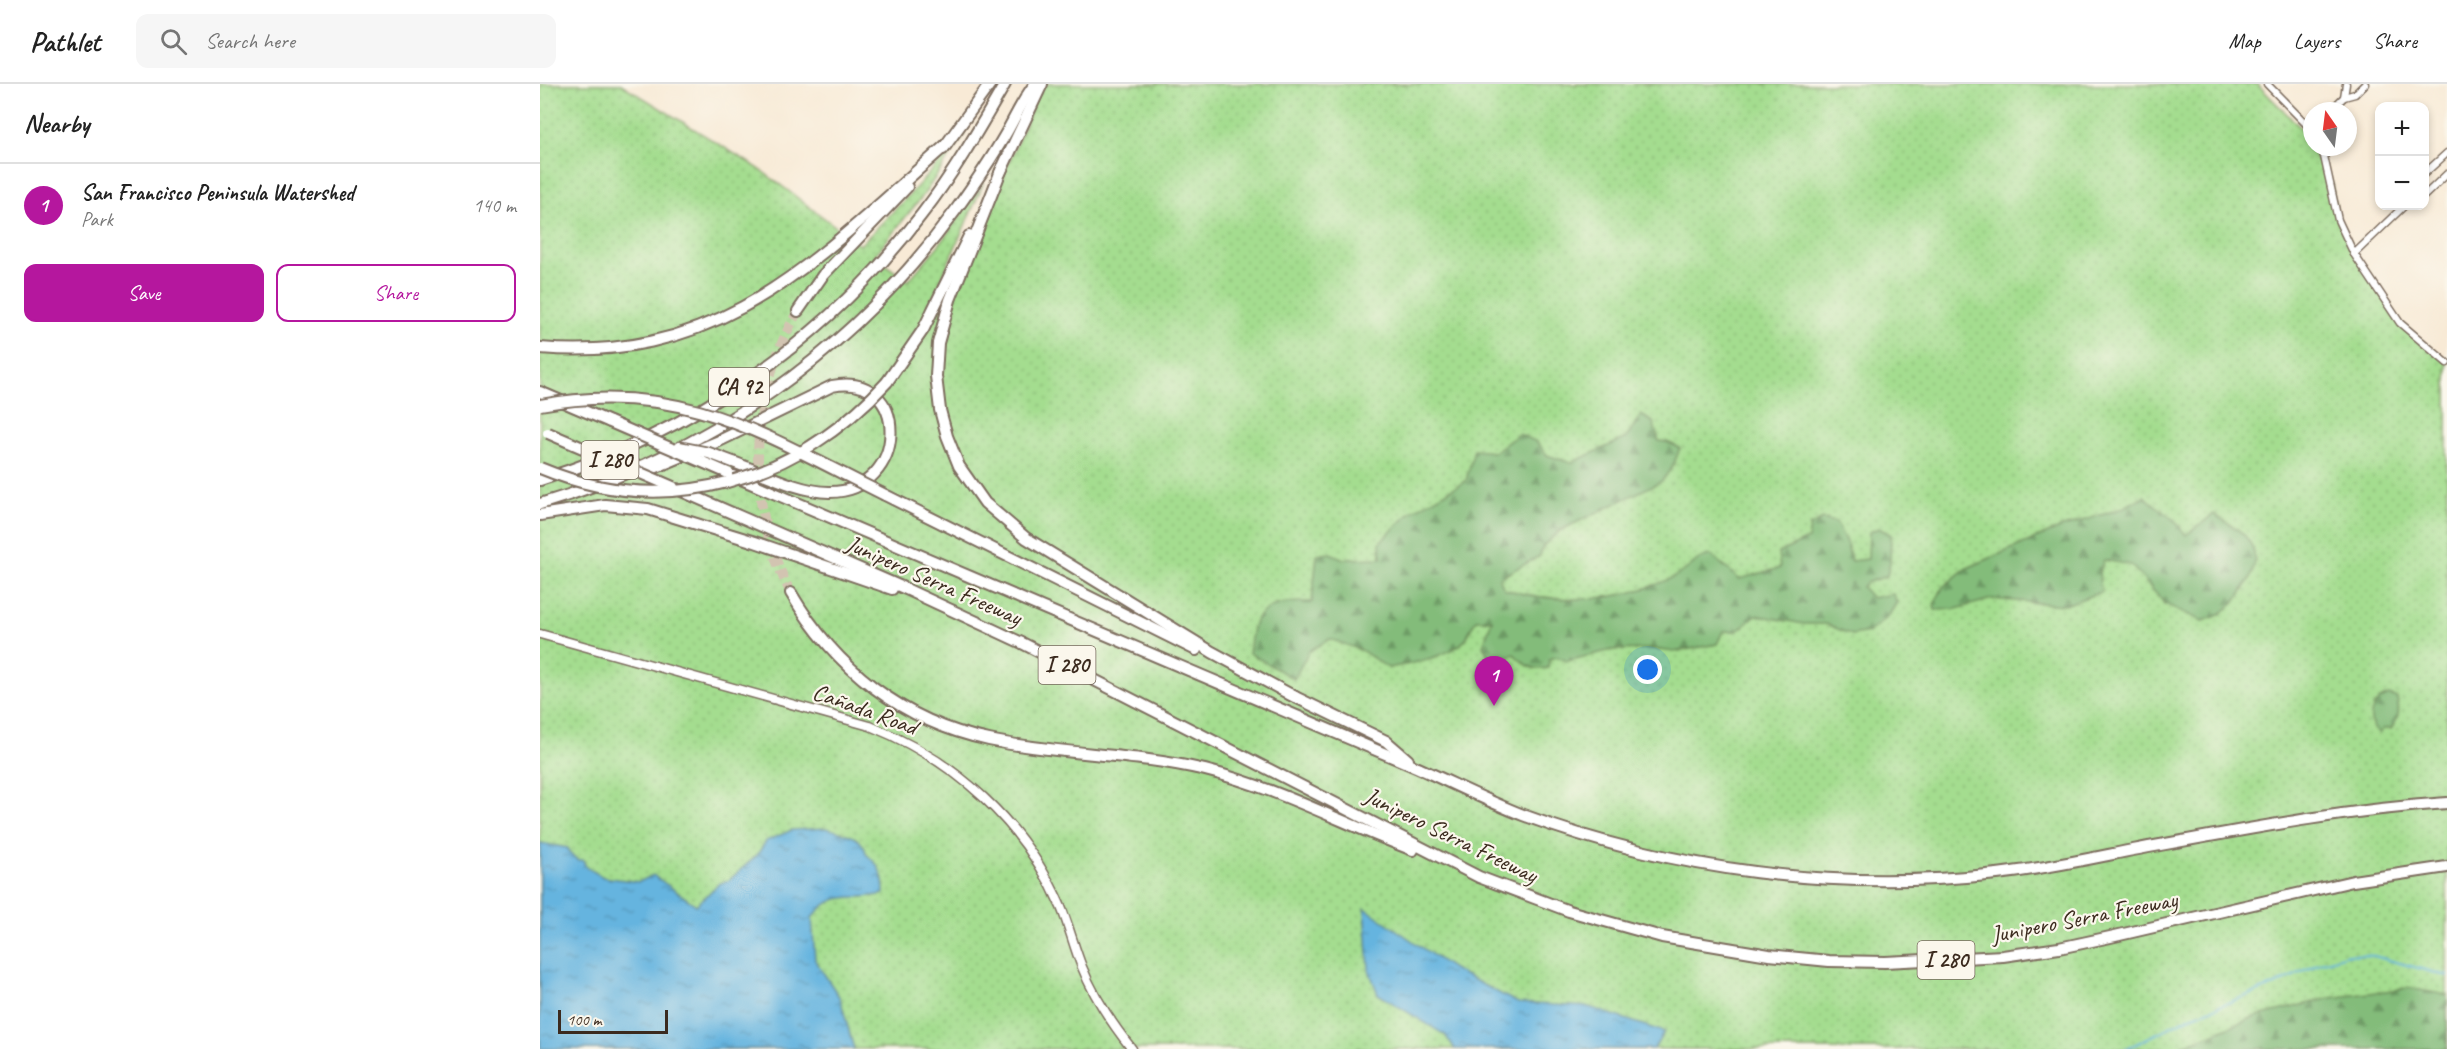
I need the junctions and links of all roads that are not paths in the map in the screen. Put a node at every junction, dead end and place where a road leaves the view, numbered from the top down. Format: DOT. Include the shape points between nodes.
graph roads {
  1 [pos="990,84"];
  2 [pos="1005,84"];
  3 [pos="1035,84"];
  4 [pos="1042,84"];
  5 [pos="2266,84"];
  6 [pos="2346,84"];
  7 [pos="2365,84"];
  8 [pos="2344,97"];
  9 [pos="2339,102"];
  10 [pos="2303,121"];
  11 [pos="946,145"];
  12 [pos="2447,153"];
  13 [pos="2324,156"];
  14 [pos="1002,168"];
  15 [pos="2429,169"];
  16 [pos="2447,174"];
  17 [pos="2429,191"];
  18 [pos="2400,210"];
  19 [pos="2354,254"];
  20 [pos="798,311"];
  21 [pos="540,348"];
  22 [pos="2447,363"];
  23 [pos="540,392"];
  24 [pos="540,405"];
  25 [pos="544,431"];
  26 [pos="659,443"];
  27 [pos="540,468"];
  28 [pos="614,479"];
  29 [pos="540,480"];
  30 [pos="540,504"];
  31 [pos="540,515"];
  32 [pos="791,593"];
  33 [pos="936,602"];
  34 [pos="540,634"];
  35 [pos="1295,697"];
  36 [pos="1416,767"];
  37 [pos="2447,803"];
  38 [pos="1450,863"];
  39 [pos="2447,867"];
  40 [pos="1132,1049"];
  1 -- 11 [label="highway"];
  2 -- 29 [label="highway, CA 92" via="922,215 876,269 813,330 751,378 684,420 610,455"];
  3 -- 28 [label="highway, CA 92" via="955,212 903,275 850,329 789,380 736,416"];
  4 -- 14 [label="highway"];
  5 -- 10 [label="street"];
  6 -- 8 [label="street"];
  7 -- 8 [label="street" via="2355,94"];
  8 -- 9 [label="street"];
  11 -- 20 [label="highway" via="833,264"];
  11 -- 21 [label="highway" via="802,270 735,312 684,333 641,344 585,350"];
  12 -- 15 [label="street"];
  13 -- 19 [label="street" via="2338,220"];
  14 -- 27 [label="highway, bridge" via="909,353 850,419 807,450 766,470 688,489 639,491 592,484"];
  14 -- 35 [label="highway" via="946,311 937,352 936,384 942,419 965,476 993,511 1035,544 1199,644"];
  16 -- 17 [label="street"];
  18 -- 19 [label="street"];
  19 -- 22 [label="street" via="2400,323"];
  23 -- 26 [label="highway, Junipero Serra Freeway / I 280, bridge"];
  24 -- 35 [label="highway, bridge" via="581,399 658,401 702,410 744,425"];
  25 -- 33 [label="highway, Junipero Serra Freeway / I 280, bridge"];
  26 -- 28 [label="highway, bridge" via="709,453 825,492 842,491 867,480 882,464 892,438 890,420 881,402 851,385 832,386 709,446 648,471"];
  26 -- 36 [label="highway, Junipero Serra Freeway / I 280, bridge"];
  28 -- 30 [label="highway, CA 92"];
  31 -- 33 [label="highway" via="605,505 648,509"];
  32 -- 38 [label="highway" via="822,640 857,675 898,705 943,727 999,742 1165,763 1225,775"];
  33 -- 38 [label="highway, Junipero Serra Freeway / I 280"];
  34 -- 40 [label="main road, Cañada Road" via="870,726 948,767 999,813 1040,866 1060,905 1090,985"];
  35 -- 36 [label="highway" via="1386,741"];
  36 -- 37 [label="highway, Junipero Serra Freeway / I 280" via="1520,814 1611,844 1716,867 1832,879 1998,874 2307,818"];
  38 -- 39 [label="highway, Junipero Serra Freeway / I 280" via="1559,908 1662,937 1769,955 1885,962 1991,957 2059,948 2353,881"];
}
